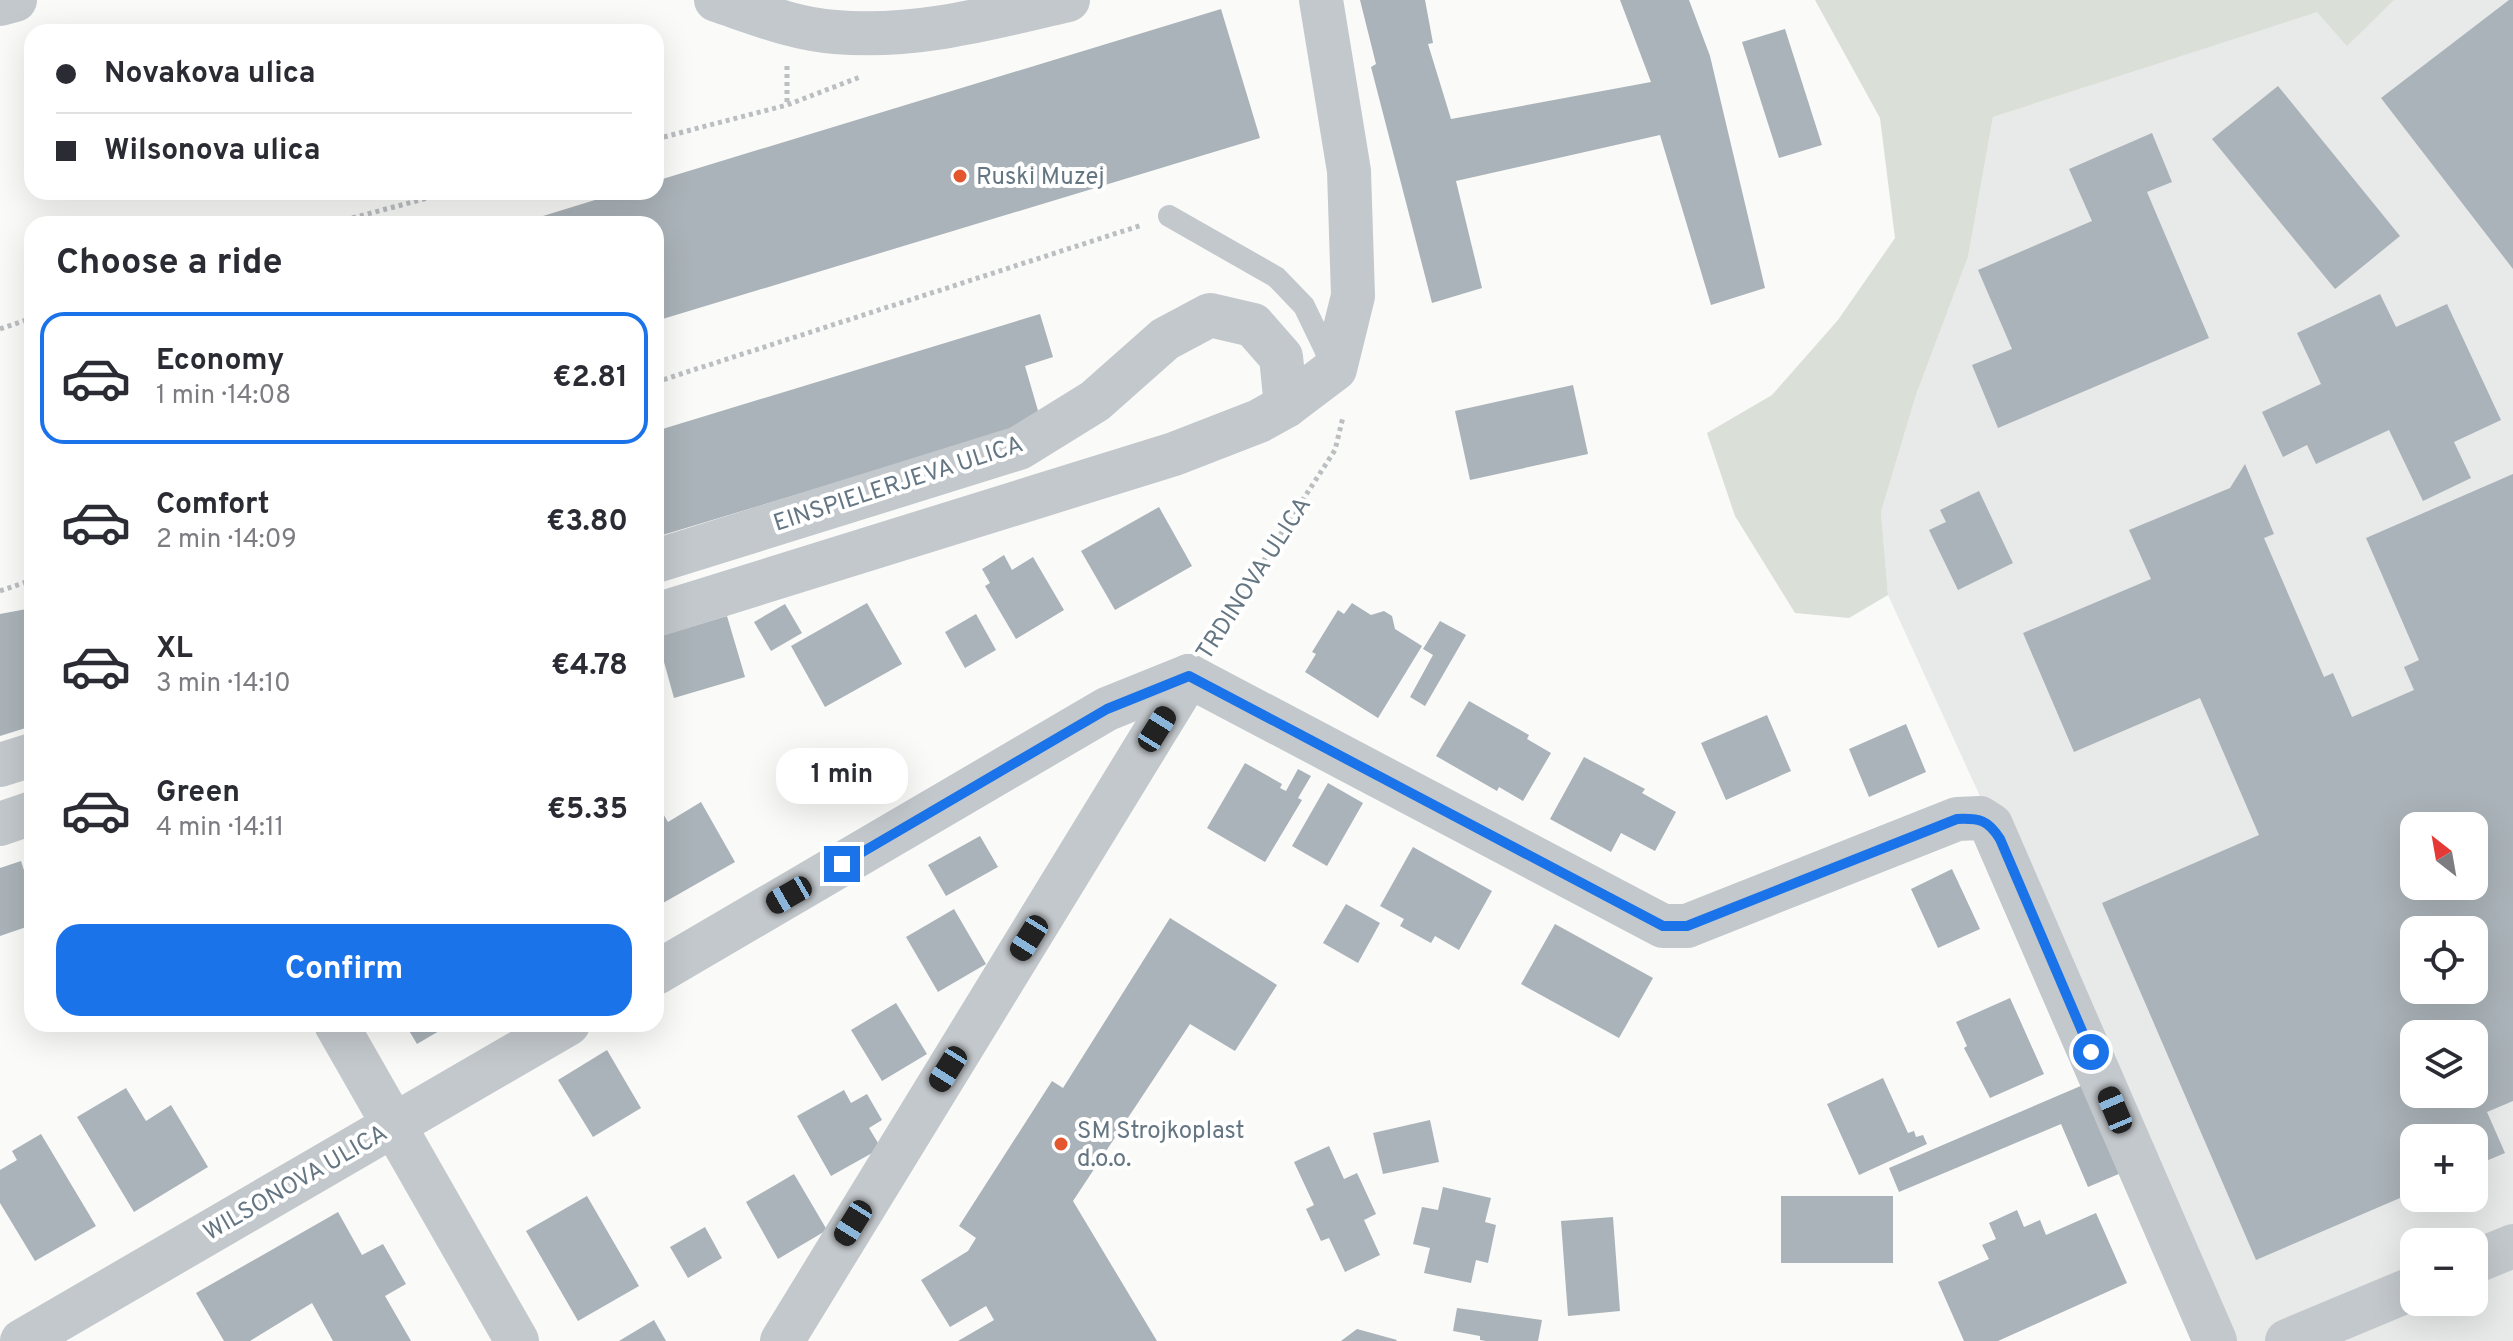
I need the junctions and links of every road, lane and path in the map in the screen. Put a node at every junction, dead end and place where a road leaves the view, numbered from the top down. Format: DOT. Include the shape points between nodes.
graph roads {
  1 [pos="15,0"];
  2 [pos="716,0"];
  3 [pos="1068,0"];
  4 [pos="1321,0"];
  5 [pos="0,4"];
  6 [pos="900,32"];
  7 [pos="664,137"];
  8 [pos="420,200"];
  9 [pos="360,216"];
  10 [pos="1169,216"];
  11 [pos="24,321"];
  12 [pos="0,329"];
  13 [pos="1335,369"];
  14 [pos="664,379"];
  15 [pos="1286,406"];
  16 [pos="664,559"];
  17 [pos="24,583"];
  18 [pos="0,591"];
  19 [pos="664,613"];
  20 [pos="1189,676"];
  21 [pos="24,758"];
  22 [pos="0,765"];
  23 [pos="24,816"];
  24 [pos="0,824"];
  25 [pos="664,968"];
  26 [pos="341,1032"];
  27 [pos="554,1032"];
  28 [pos="394,1125"];
  29 [pos="2513,1246"];
  30 [pos="2488,1256"];
  31 [pos="2400,1294"];
  32 [pos="22,1341"];
  33 [pos="517,1341"];
  34 [pos="782,1341"];
  35 [pos="2215,1341"];
  36 [pos="2287,1341"];
  1 -- 5 [label="street"];
  2 -- 6 [label="street" via="835,32"];
  3 -- 6 [label="street"];
  4 -- 13 [label="street" via="1350,186 1353,296"];
  6 -- 7 [label="path" via="869,73 787,105"];
  8 -- 9 [label="path"];
  10 -- 13 [label="lane" via="1276,277 1304,306"];
  10 -- 14 [label="path"];
  11 -- 12 [label="path"];
  13 -- 15 [label="street"];
  13 -- 20 [label="path, TRDINOVA ULICA" via="1343,415 1335,450"];
  15 -- 16 [label="street, EINSPIELERJEVA ULICA" via="1281,357 1253,325 1210,315 1165,339 1095,401 1019,448"];
  15 -- 19 [label="street" via="1174,454"];
  17 -- 18 [label="path"];
  20 -- 25 [label="street" via="1107,709"];
  20 -- 34 [label="street, TRDINOVA ULICA"];
  20 -- 35 [label="street" via="1663,926 1687,926 1957,819 1980,818 1991,825"];
  21 -- 22 [label="street"];
  23 -- 24 [label="street"];
  26 -- 28 [label="street"];
  27 -- 28 [label="street, WILSONOVA ULICA"];
  28 -- 32 [label="street, WILSONOVA ULICA"];
  28 -- 33 [label="street"];
  29 -- 30 [label="street"];
  31 -- 36 [label="street"];
}
